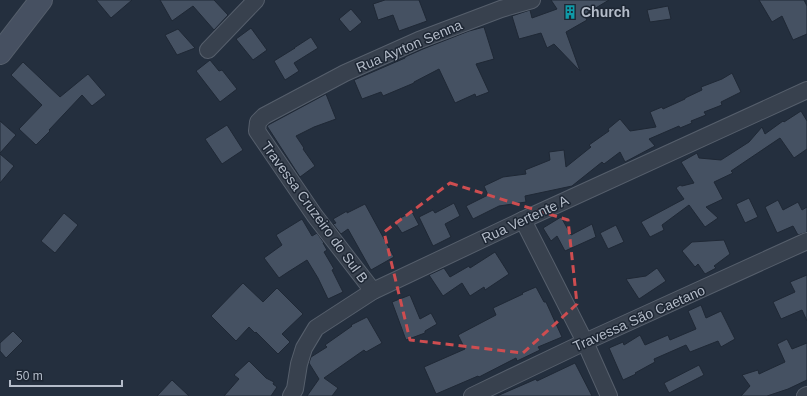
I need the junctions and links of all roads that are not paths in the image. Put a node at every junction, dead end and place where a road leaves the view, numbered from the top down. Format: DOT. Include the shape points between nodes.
graph roads {
  1 [pos="41,0"];
  2 [pos="256,0"];
  3 [pos="532,0"];
  4 [pos="208,50"];
  5 [pos="0,53"];
  6 [pos="807,90"];
  7 [pos="290,102"];
  8 [pos="523,220"];
  9 [pos="807,242"];
  10 [pos="373,291"];
  11 [pos="585,342"];
  12 [pos="291,396"];
  13 [pos="472,396"];
  14 [pos="609,396"];
  1 -- 5 [label="street"];
  2 -- 4 [label="street"];
  3 -- 7 [label="street, Rua Ayrton Senna" via="419,40 345,73"];
  6 -- 8 [label="street, Rua Vertente A"];
  7 -- 10 [label="street, Travessa Cruzeiro do Sul B" via="264,116 258,122 257,131 315,216"];
  8 -- 10 [label="street, Rua Vertente A"];
  8 -- 11 [label="street"];
  9 -- 11 [label="street, Travessa São Caetano"];
  10 -- 12 [label="street, Rua Vertente A" via="316,328 304,348 295,389"];
  11 -- 13 [label="street, Travessa São Caetano"];
  11 -- 14 [label="street"];
}
